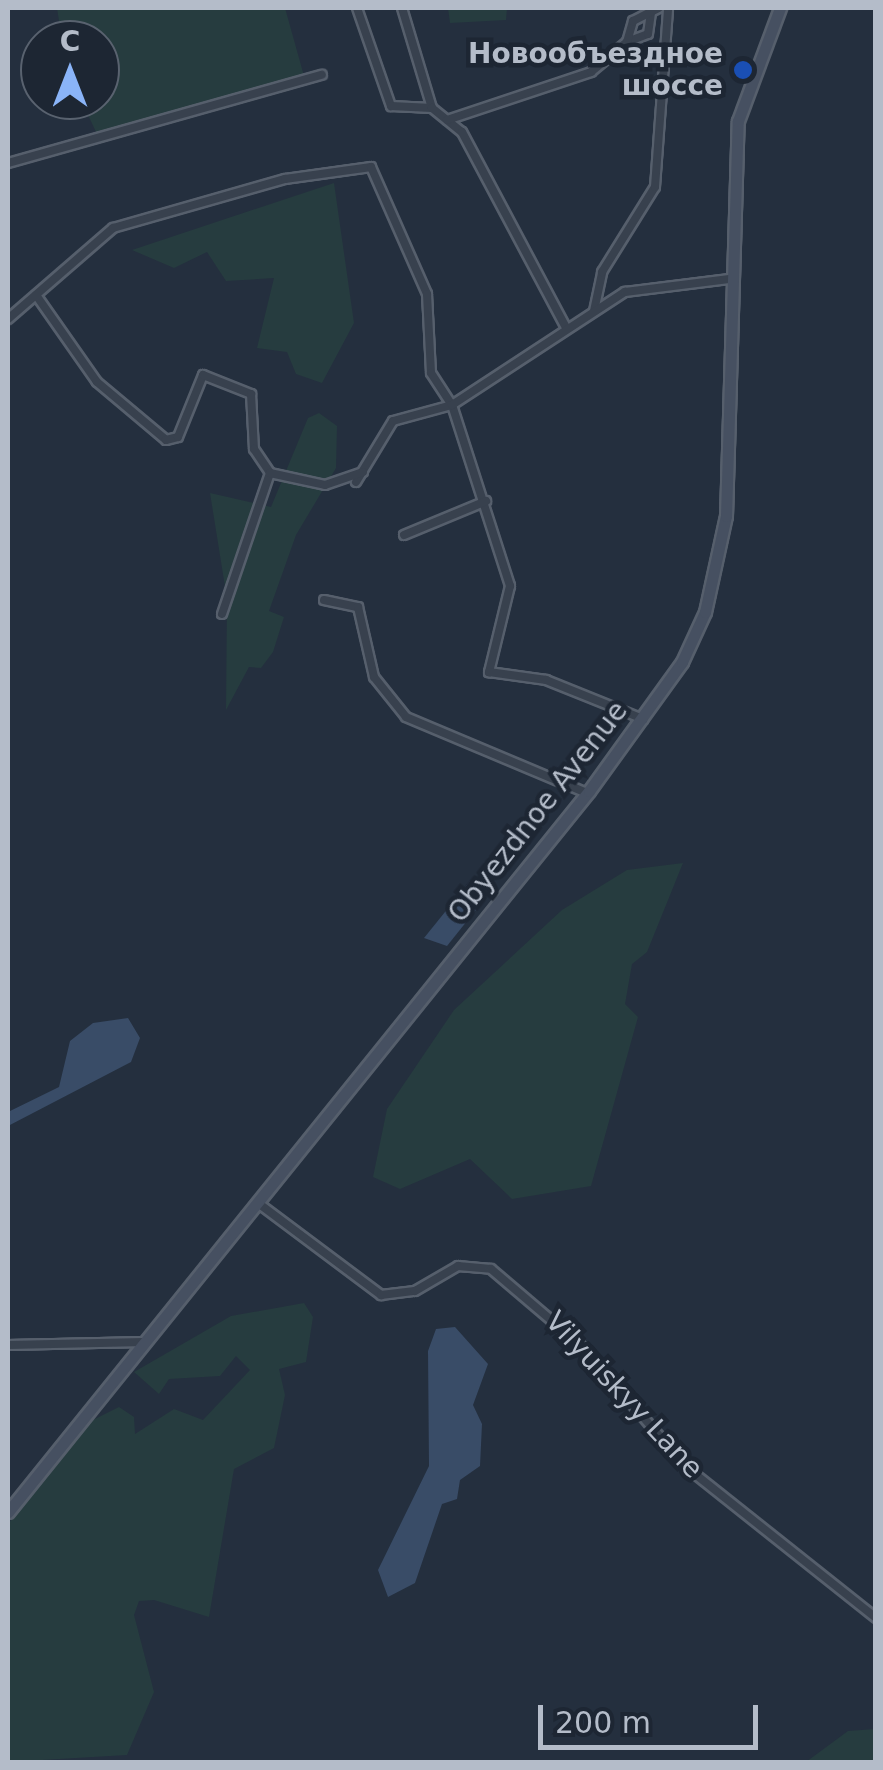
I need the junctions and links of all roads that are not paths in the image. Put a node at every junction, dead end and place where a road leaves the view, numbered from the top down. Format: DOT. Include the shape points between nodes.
graph roads {
  1 [pos="356,8"];
  2 [pos="402,8"];
  3 [pos="668,8"];
  4 [pos="780,8"];
  5 [pos="655,10"];
  6 [pos="627,42"];
  7 [pos="322,75"];
  8 [pos="432,108"];
  9 [pos="447,120"];
  10 [pos="8,163"];
  11 [pos="729,279"];
  12 [pos="36,295"];
  13 [pos="594,312"];
  14 [pos="8,318"];
  15 [pos="565,326"];
  16 [pos="452,404"];
  17 [pos="367,470"];
  18 [pos="270,473"];
  19 [pos="356,482"];
  20 [pos="486,501"];
  21 [pos="404,535"];
  22 [pos="324,600"];
  23 [pos="222,614"];
  24 [pos="643,719"];
  25 [pos="588,792"];
  26 [pos="258,1202"];
  27 [pos="144,1342"];
  28 [pos="8,1345"];
  29 [pos="8,1512"];
  30 [pos="876,1618"];
  1 -- 8 [label="street" via="391,106"];
  2 -- 8 [label="street"];
  3 -- 13 [label="street" via="655,187 602,272"];
  4 -- 11 [label="main road, Obyezdnoe Avenue" via="738,121"];
  5 -- 6 [label="street" via="633,21"];
  5 -- 6 [label="street" via="648,34"];
  6 -- 9 [label="street" via="590,72"];
  7 -- 10 [label="street"];
  8 -- 9 [label="street"];
  9 -- 15 [label="street"];
  11 -- 13 [label="street" via="624,292"];
  11 -- 24 [label="main road, Obyezdnoe Avenue" via="719,565 682,662"];
  12 -- 14 [label="street"];
  12 -- 16 [label="street" via="113,228 363,165 378,174 427,294 431,373"];
  12 -- 18 [label="street" via="97,382 166,440 178,436 204,375 252,394 254,448"];
  13 -- 15 [label="street"];
  15 -- 16 [label="street"];
  16 -- 17 [label="street" via="392,422"];
  16 -- 20 [label="street"];
  17 -- 18 [label="street" via="325,485"];
  17 -- 19 [label="street"];
  18 -- 23 [label="street"];
  20 -- 21 [label="street"];
  20 -- 24 [label="street" via="510,586 489,672 546,680"];
  22 -- 25 [label="street" via="358,608 374,677 406,716"];
  24 -- 25 [label="main road, Obyezdnoe Avenue"];
  25 -- 26 [label="main road, Obyezdnoe Avenue"];
  26 -- 27 [label="main road, Obyezdnoe Avenue"];
  26 -- 30 [label="street, Vilyuiskyy Lane" via="381,1296 415,1290 458,1266 491,1268 584,1349 685,1466"];
  27 -- 28 [label="street"];
  27 -- 29 [label="main road, Obyezdnoe Avenue"];
}
